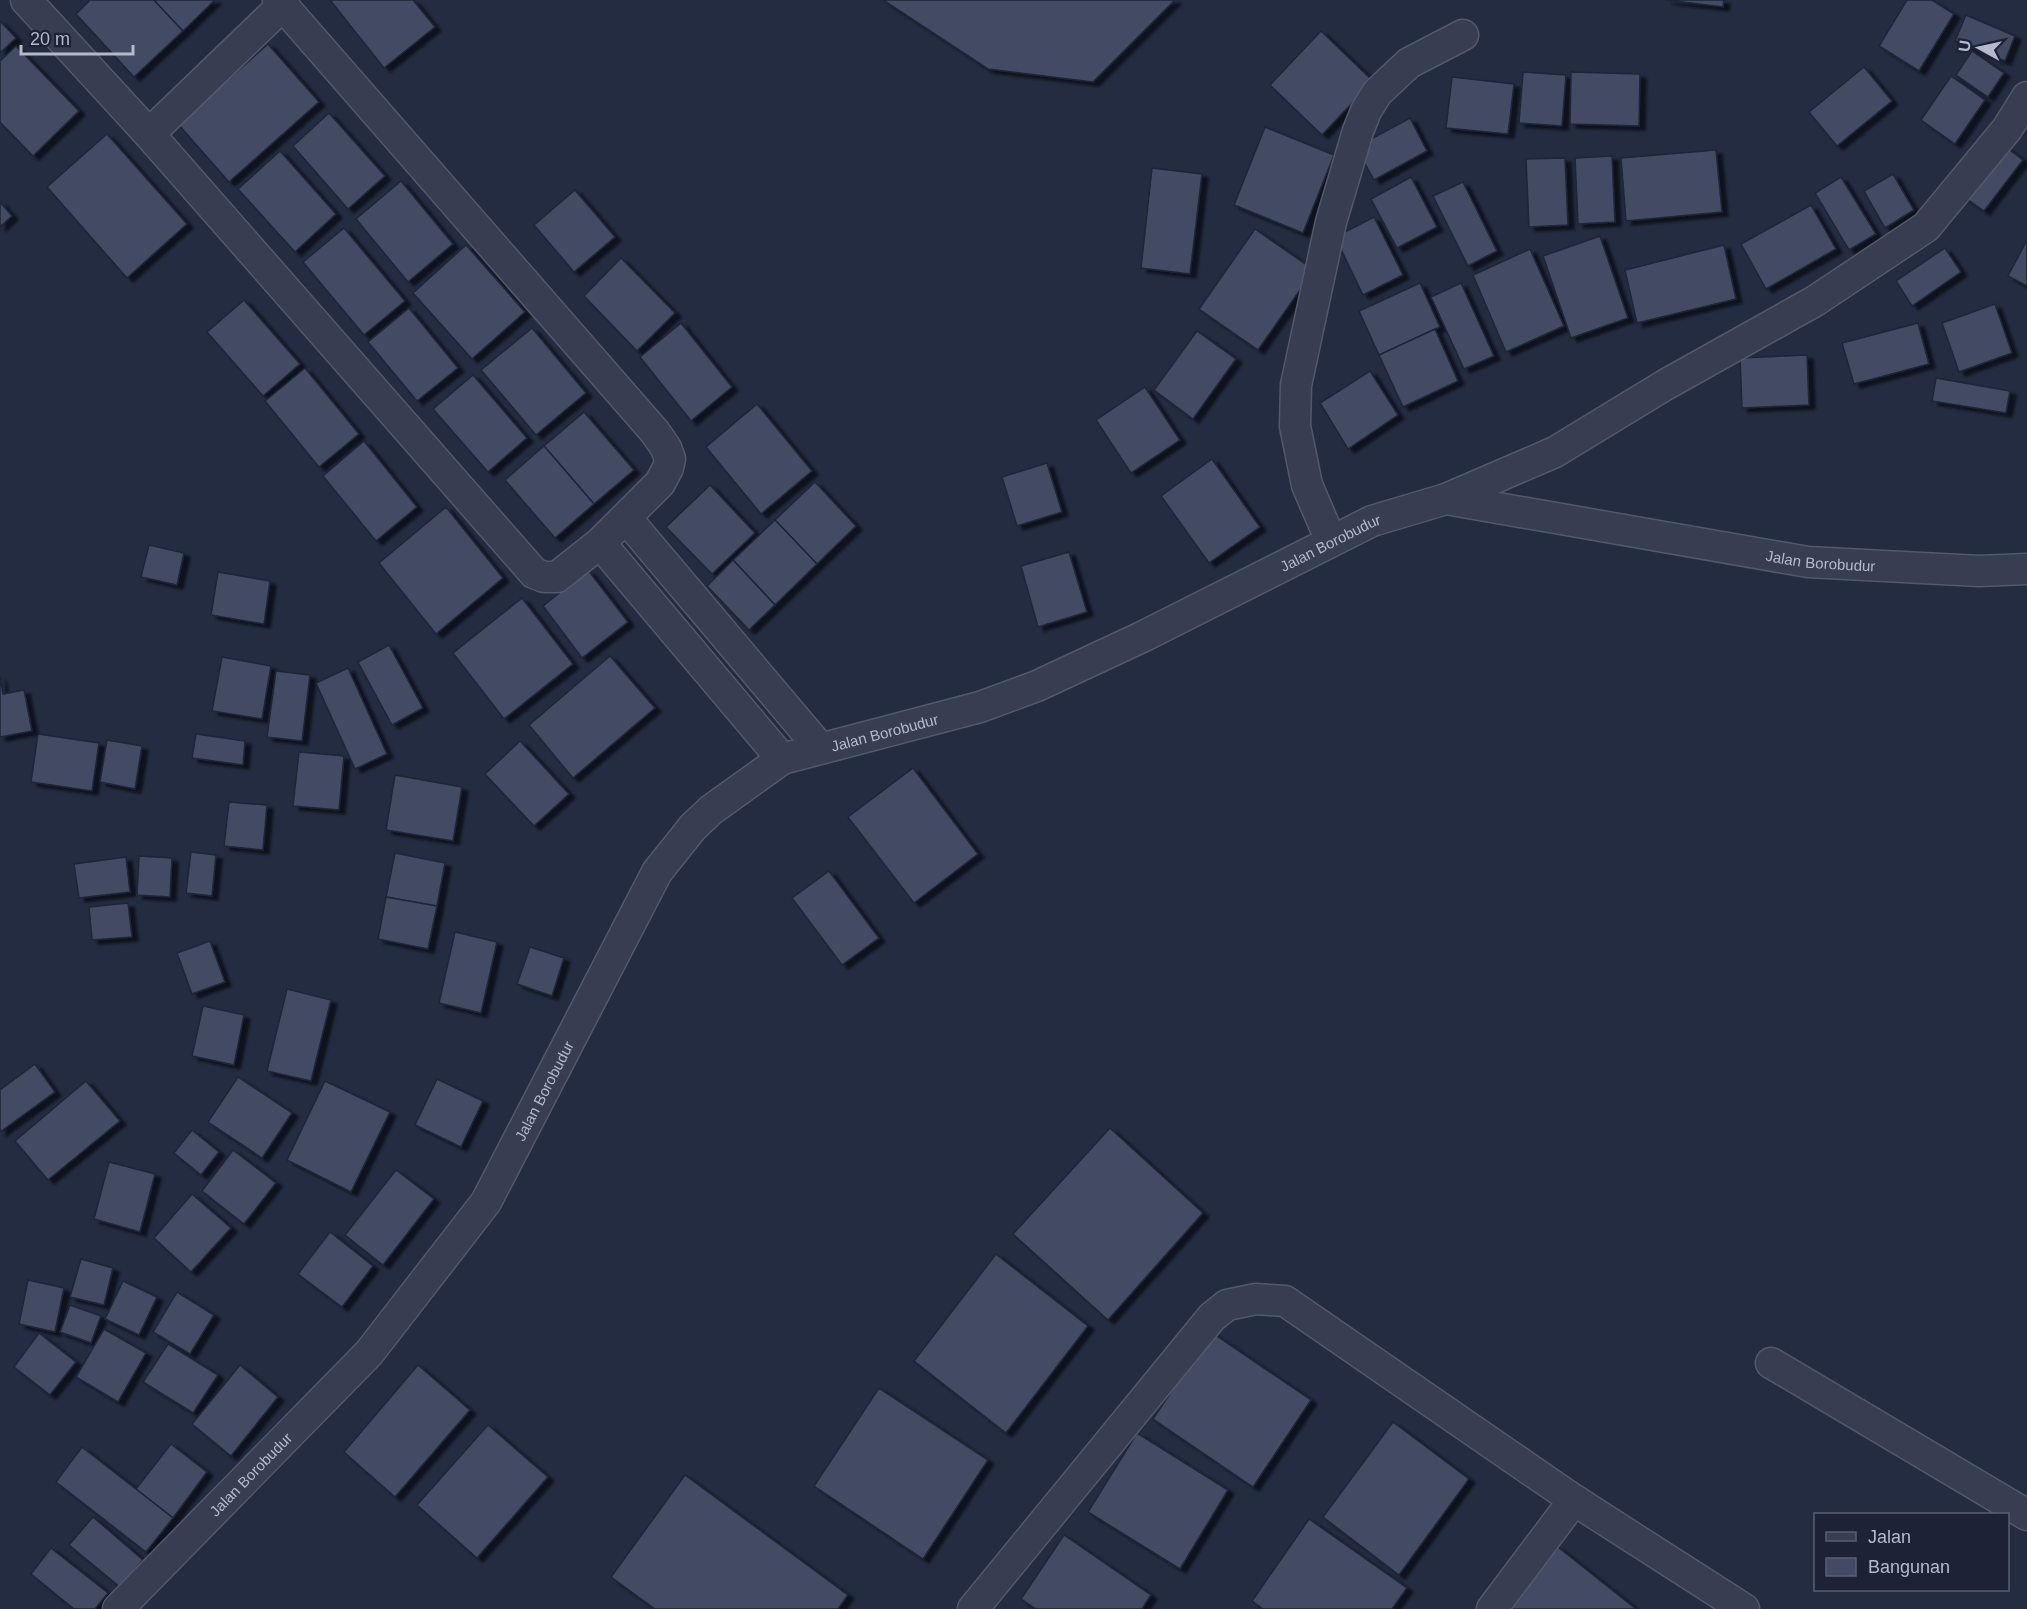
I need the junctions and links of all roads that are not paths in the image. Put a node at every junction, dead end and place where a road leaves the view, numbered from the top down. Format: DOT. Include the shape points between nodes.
graph roads {
  1 [pos="26,0"];
  2 [pos="280,2"];
  3 [pos="1463,35"];
  4 [pos="2027,97"];
  5 [pos="149,134"];
  6 [pos="1446,499"];
  7 [pos="626,518"];
  8 [pos="1331,541"];
  9 [pos="600,543"];
  10 [pos="2027,569"];
  11 [pos="820,748"];
  12 [pos="782,759"];
  13 [pos="1771,1363"];
  14 [pos="1574,1500"];
  15 [pos="2027,1515"];
  16 [pos="118,1609"];
  17 [pos="973,1609"];
  18 [pos="1492,1609"];
  19 [pos="1744,1609"];
  1 -- 5 [label="street"];
  2 -- 5 [label="street"];
  2 -- 7 [label="street" via="666,448 670,459 660,483"];
  3 -- 8 [label="street" via="1409,63 1377,93 1358,131 1331,222 1296,385 1295,426 1307,485"];
  4 -- 6 [label="street" via="2007,129 1926,227 1815,302 1665,385 1555,453"];
  5 -- 9 [label="street" via="534,573 557,577"];
  6 -- 8 [label="street, Jalan Borobudur" via="1372,521"];
  6 -- 10 [label="street, Jalan Borobudur" via="1808,562 1979,571"];
  7 -- 9 [label="street"];
  7 -- 11 [label="street"];
  8 -- 11 [label="street, Jalan Borobudur" via="1142,638 1037,686 981,707"];
  9 -- 12 [label="street"];
  11 -- 12 [label="street, Jalan Borobudur"];
  12 -- 16 [label="street, Jalan Borobudur" via="711,810 657,872 486,1202 369,1353"];
  13 -- 15 [label="street"];
  14 -- 17 [label="street" via="1285,1301 1256,1299 1227,1305 1212,1317"];
  14 -- 18 [label="street"];
  14 -- 19 [label="street"];
}
